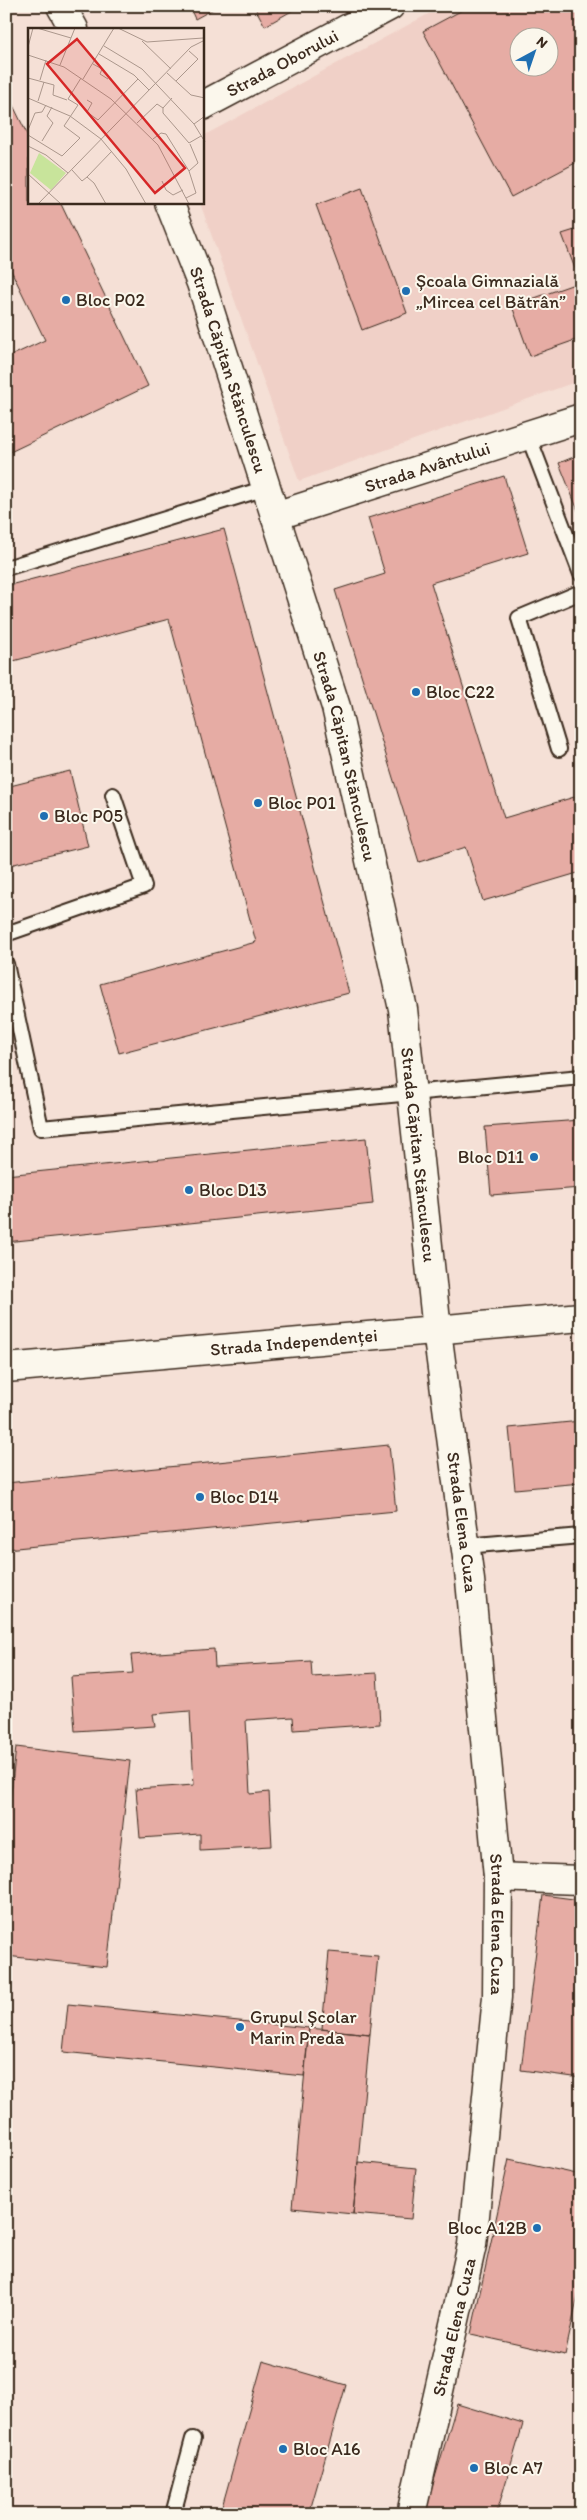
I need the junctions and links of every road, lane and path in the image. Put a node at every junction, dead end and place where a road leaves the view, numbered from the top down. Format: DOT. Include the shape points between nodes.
graph roads {
  1 [pos="61,6"];
  2 [pos="390,6"];
  3 [pos="73,28"];
  4 [pos="204,105"];
  5 [pos="170,204"];
  6 [pos="581,418"];
  7 [pos="528,435"];
  8 [pos="266,488"];
  9 [pos="275,516"];
  10 [pos="6,568"];
  11 [pos="581,574"];
  12 [pos="581,592"];
  13 [pos="558,750"];
  14 [pos="114,795"];
  15 [pos="6,934"];
  16 [pos="6,964"];
  17 [pos="581,1077"];
  18 [pos="412,1091"];
  19 [pos="581,1317"];
  20 [pos="437,1331"];
  21 [pos="6,1368"];
  22 [pos="581,1536"];
  23 [pos="465,1546"];
  24 [pos="498,1877"];
  25 [pos="581,1880"];
  26 [pos="193,2440"];
  27 [pos="173,2514"];
  28 [pos="411,2514"];
  1 -- 3 [label="street"];
  2 -- 4 [label="street, Strada Oborului"];
  5 -- 8 [label="street, Strada Căpitan Stănculescu" via="201,283"];
  6 -- 7 [label="street, Strada Avântului"];
  7 -- 9 [label="street, Strada Avântului"];
  7 -- 11 [label="lane"];
  8 -- 9 [label="street, Strada Căpitan Stănculescu"];
  8 -- 10 [label="lane"];
  9 -- 18 [label="street, Strada Căpitan Stănculescu" via="336,707 403,1009"];
  12 -- 13 [label="lane" via="518,618"];
  14 -- 15 [label="lane" via="144,886"];
  16 -- 18 [label="lane" via="41,1128"];
  17 -- 18 [label="lane"];
  18 -- 20 [label="street, Strada Căpitan Stănculescu"];
  19 -- 20 [label="street, Strada Independenței"];
  20 -- 21 [label="street, Strada Independenței"];
  20 -- 23 [label="street, Strada Elena Cuza"];
  22 -- 23 [label="lane"];
  23 -- 24 [label="street, Strada Elena Cuza"];
  24 -- 25 [label="street"];
  24 -- 28 [label="street, Strada Elena Cuza" via="497,1997 472,2245"];
  26 -- 27 [label="lane"];
}
